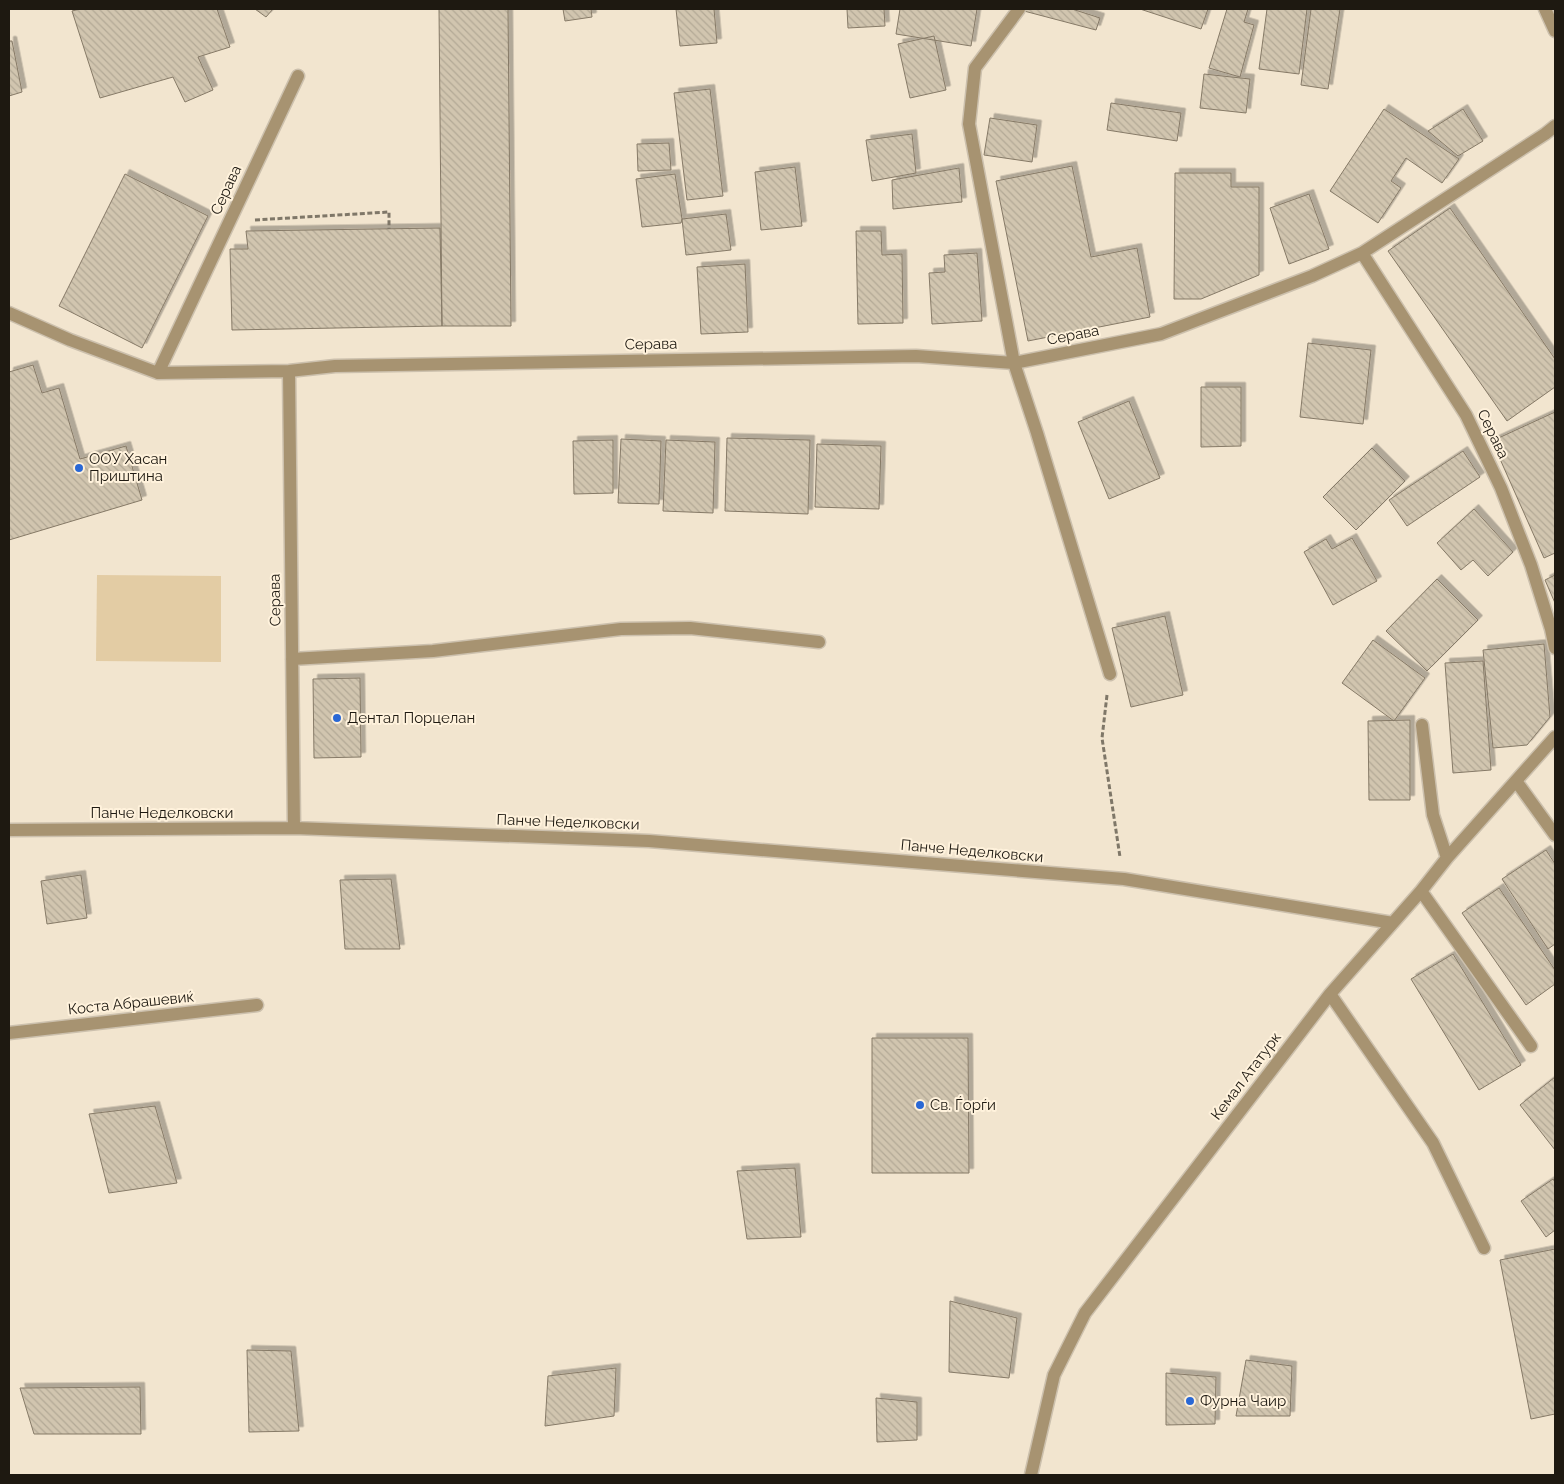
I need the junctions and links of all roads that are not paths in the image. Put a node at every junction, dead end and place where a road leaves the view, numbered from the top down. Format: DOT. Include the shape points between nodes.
graph roads {
  1 [pos="1019,9"];
  2 [pos="1546,9"];
  3 [pos="1555,30"];
  4 [pos="298,76"];
  5 [pos="1555,126"];
  6 [pos="1362,253"];
  7 [pos="9,313"];
  8 [pos="1014,363"];
  9 [pos="289,371"];
  10 [pos="158,373"];
  11 [pos="819,642"];
  12 [pos="1555,648"];
  13 [pos="292,659"];
  14 [pos="1110,674"];
  15 [pos="1422,725"];
  16 [pos="1555,737"];
  17 [pos="1516,780"];
  18 [pos="294,828"];
  19 [pos="9,830"];
  20 [pos="1555,835"];
  21 [pos="1447,858"];
  22 [pos="1421,891"];
  23 [pos="1393,923"];
  24 [pos="1330,994"];
  25 [pos="257,1006"];
  26 [pos="9,1033"];
  27 [pos="1531,1046"];
  28 [pos="1484,1248"];
  29 [pos="1031,1475"];
  1 -- 8 [label="street" via="975,68 969,124"];
  2 -- 3 [label="street"];
  4 -- 10 [label="street, Серава"];
  5 -- 6 [label="street, Серава"];
  6 -- 8 [label="street, Серава" via="1312,276 1161,334"];
  6 -- 12 [label="street, Серава" via="1470,423 1501,488 1524,548"];
  7 -- 10 [label="street, Серава"];
  8 -- 9 [label="street, Серава" via="916,356 345,366"];
  8 -- 14 [label="street"];
  9 -- 10 [label="street, Серава"];
  9 -- 13 [label="street, Серава"];
  11 -- 13 [label="street" via="690,628 621,629 433,651"];
  13 -- 18 [label="street, Серава"];
  15 -- 21 [label="street" via="1433,815"];
  16 -- 17 [label="street, Кемал Ататурк"];
  17 -- 20 [label="street"];
  17 -- 21 [label="street, Кемал Ататурк"];
  18 -- 19 [label="street, Панче Неделковски"];
  18 -- 23 [label="street, Панче Неделковски" via="649,841 1124,880"];
  21 -- 22 [label="street, Кемал Ататурк"];
  22 -- 23 [label="street, Кемал Ататурк"];
  22 -- 27 [label="street"];
  23 -- 24 [label="street, Кемал Ататурк"];
  24 -- 28 [label="street" via="1433,1143"];
  24 -- 29 [label="street, Кемал Ататурк" via="1085,1313 1054,1374"];
  25 -- 26 [label="street, Коста Абрашевиќ"];
}
